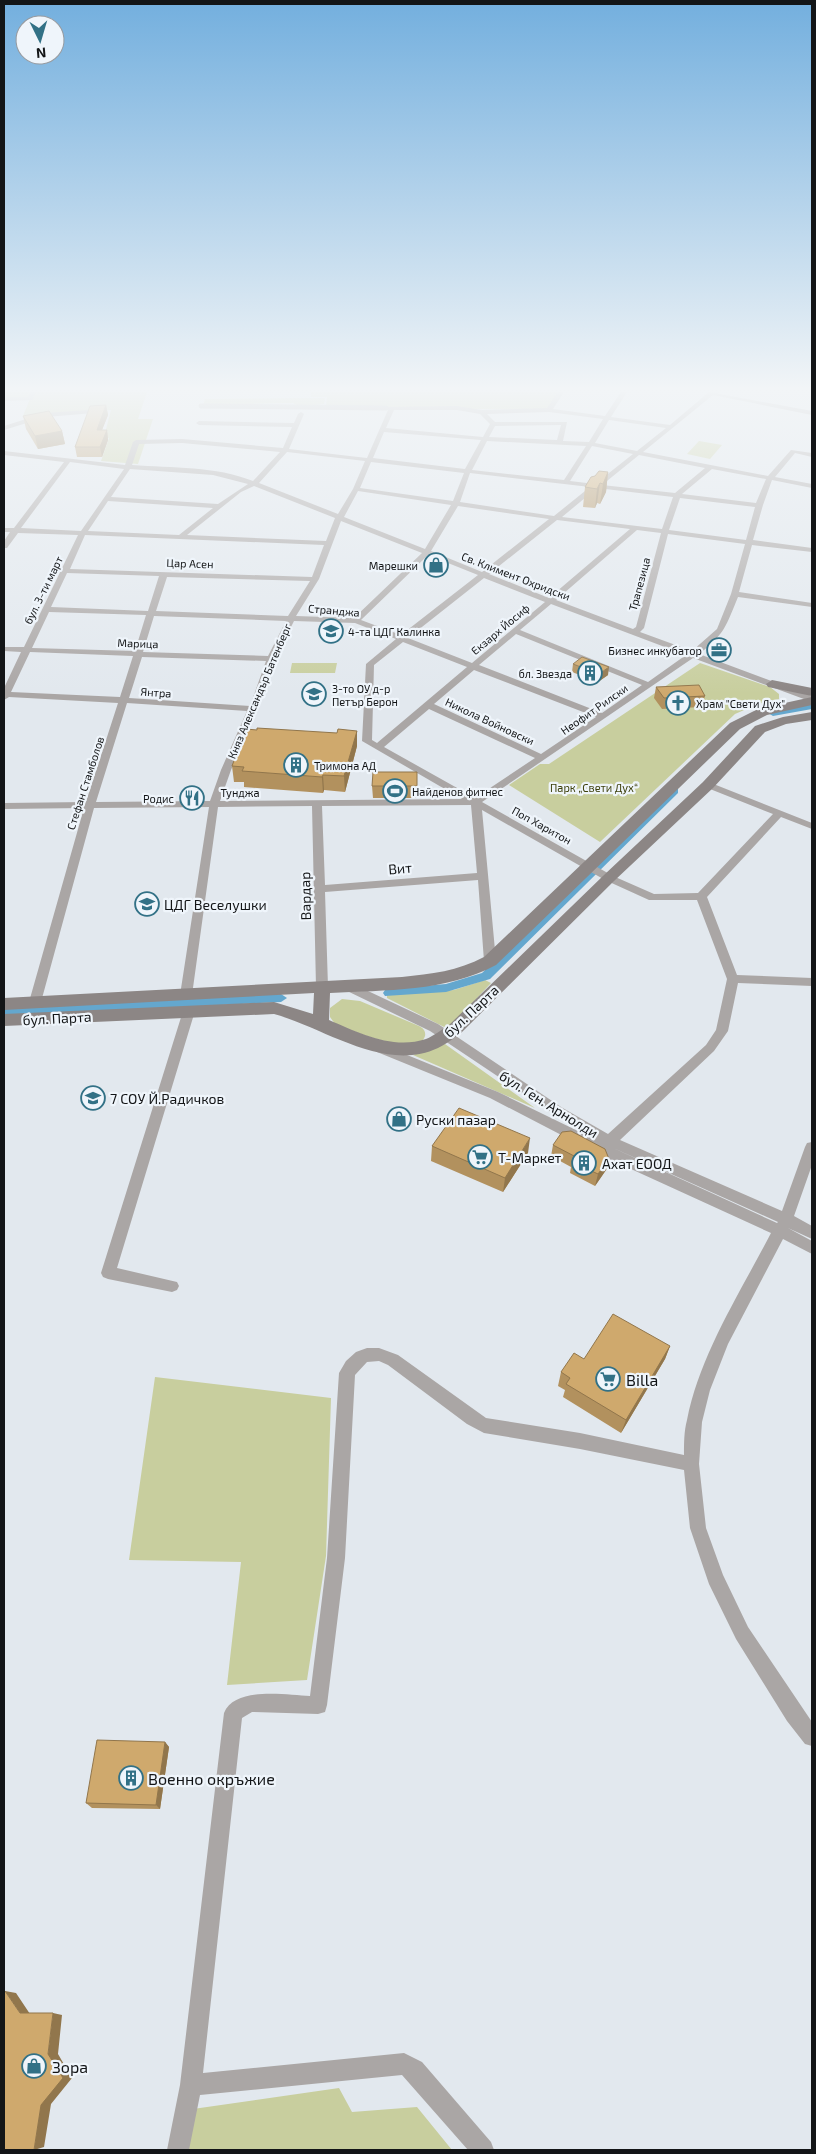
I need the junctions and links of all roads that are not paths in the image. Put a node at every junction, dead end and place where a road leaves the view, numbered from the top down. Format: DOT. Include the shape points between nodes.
graph roads {
  1 [pos="44,493"];
  2 [pos="110,493"];
  3 [pos="237,493"];
  4 [pos="275,493"];
  5 [pos="355,493"];
  6 [pos="375,493"];
  7 [pos="460,493"];
  8 [pos="588,493"];
  9 [pos="652,493"];
  10 [pos="680,493"];
  11 [pos="764,493"];
  12 [pos="677,495"];
  13 [pos="106,499"];
  14 [pos="456,503"];
  15 [pos="759,505"];
  16 [pos="219,506"];
  17 [pos="555,518"];
  18 [pos="339,519"];
  19 [pos="636,528"];
  20 [pos="4,530"];
  21 [pos="16,530"];
  22 [pos="665,532"];
  23 [pos="83,533"];
  24 [pos="180,538"];
  25 [pos="328,543"];
  26 [pos="748,543"];
  27 [pos="4,546"];
  28 [pos="812,550"];
  29 [pos="426,553"];
  30 [pos="65,571"];
  31 [pos="164,573"];
  32 [pos="482,574"];
  33 [pos="315,579"];
  34 [pos="735,594"];
  35 [pos="550,601"];
  36 [pos="812,605"];
  37 [pos="46,609"];
  38 [pos="152,613"];
  39 [pos="291,618"];
  40 [pos="356,621"];
  41 [pos="514,631"];
  42 [pos="634,632"];
  43 [pos="401,638"];
  44 [pos="4,649"];
  45 [pos="27,650"];
  46 [pos="140,654"];
  47 [pos="693,654"];
  48 [pos="272,659"];
  49 [pos="474,666"];
  50 [pos="772,684"];
  51 [pos="649,685"];
  52 [pos="812,692"];
  53 [pos="4,696"];
  54 [pos="812,700"];
  55 [pos="125,701"];
  56 [pos="428,705"];
  57 [pos="786,706"];
  58 [pos="253,709"];
  59 [pos="603,716"];
  60 [pos="812,716"];
  61 [pos="378,747"];
  62 [pos="543,758"];
  63 [pos="708,785"];
  64 [pos="476,802"];
  65 [pos="214,804"];
  66 [pos="317,804"];
  67 [pos="90,805"];
  68 [pos="4,806"];
  69 [pos="780,813"];
  70 [pos="811,823"];
  71 [pos="599,872"];
  72 [pos="482,876"];
  73 [pos="320,889"];
  74 [pos="701,896"];
  75 [pos="490,962"];
  76 [pos="733,979"];
  77 [pos="812,982"];
  78 [pos="347,986"];
  79 [pos="322,987"];
  80 [pos="35,1002"];
  81 [pos="188,1003"];
  82 [pos="4,1004"];
  83 [pos="322,1015"];
  84 [pos="4,1020"];
  85 [pos="447,1035"];
  86 [pos="376,1047"];
  87 [pos="604,1145"];
  88 [pos="812,1147"];
  89 [pos="783,1225"];
  90 [pos="812,1233"];
  91 [pos="812,1248"];
  92 [pos="172,1286"];
  93 [pos="691,1464"];
  94 [pos="812,1737"];
  95 [pos="191,2085"];
  96 [pos="178,2150"];
  97 [pos="483,2150"];
  1 -- 21 [label="street"];
  2 -- 13 [label="street, бул. 3-ти март"];
  3 -- 16 [label="street"];
  4 -- 18 [label="street, Св. Климент Охридски"];
  5 -- 18 [label="street, Княз Александър Батенберг"];
  6 -- 14 [label="street"];
  7 -- 14 [label="street"];
  8 -- 17 [label="street"];
  9 -- 12 [label="street"];
  10 -- 12 [label="street"];
  11 -- 15 [label="street, Неофит Рилски"];
  12 -- 15 [label="street"];
  12 -- 22 [label="street, Трапезица"];
  13 -- 16 [label="street"];
  13 -- 23 [label="street, бул. 3-ти март"];
  14 -- 17 [label="street"];
  14 -- 29 [label="street"];
  15 -- 26 [label="street, Неофит Рилски"];
  16 -- 24 [label="street"];
  17 -- 19 [label="street"];
  17 -- 32 [label="street"];
  18 -- 25 [label="street, Княз Александър Батенберг"];
  18 -- 29 [label="street, Св. Климент Охридски"];
  19 -- 22 [label="street"];
  19 -- 35 [label="street, Екзарх Йосиф"];
  20 -- 21 [label="street"];
  21 -- 23 [label="street"];
  21 -- 27 [label="street"];
  22 -- 26 [label="street"];
  22 -- 42 [label="street, Трапезица" via="640,628"];
  23 -- 24 [label="street"];
  23 -- 30 [label="street, бул. 3-ти март"];
  24 -- 25 [label="street"];
  25 -- 33 [label="street, Княз Александър Батенберг"];
  26 -- 28 [label="street"];
  26 -- 34 [label="street, Неофит Рилски"];
  29 -- 32 [label="street, Св. Климент Охридски"];
  29 -- 40 [label="street"];
  30 -- 31 [label="street, Цар Асен"];
  30 -- 37 [label="street, бул. 3-ти март"];
  31 -- 33 [label="street, Цар Асен"];
  31 -- 38 [label="street, Стефан Стамболов"];
  32 -- 35 [label="street, Св. Климент Охридски"];
  32 -- 43 [label="street"];
  33 -- 39 [label="street, Княз Александър Батенберг"];
  34 -- 36 [label="street"];
  34 -- 47 [label="street, Неофит Рилски" via="721,630"];
  35 -- 41 [label="street, Екзарх Йосиф"];
  35 -- 42 [label="street, Св. Климент Охридски"];
  37 -- 38 [label="street, Странджа"];
  37 -- 45 [label="street, бул. 3-ти март"];
  38 -- 39 [label="street, Странджа"];
  38 -- 46 [label="street, Стефан Стамболов"];
  39 -- 40 [label="street, Странджа"];
  39 -- 48 [label="street, Княз Александър Батенберг"];
  40 -- 43 [label="street, Странджа"];
  41 -- 49 [label="street, Екзарх Йосиф"];
  41 -- 51 [label="street"];
  42 -- 47 [label="street, Св. Климент Охридски"];
  43 -- 49 [label="street, Странджа"];
  43 -- 61 [label="street" via="370,665 367,741"];
  44 -- 45 [label="street, Марица"];
  45 -- 46 [label="street, Марица"];
  45 -- 53 [label="street, бул. 3-ти март"];
  46 -- 48 [label="street, Марица"];
  46 -- 55 [label="street, Стефан Стамболов"];
  47 -- 50 [label="street, Св. Климент Охридски"];
  47 -- 51 [label="street, Неофит Рилски"];
  48 -- 58 [label="street, Княз Александър Батенберг"];
  49 -- 56 [label="street, Екзарх Йосиф"];
  49 -- 59 [label="street, Странджа"];
  50 -- 52 [label="main road"];
  50 -- 54 [label="street, Св. Климент Охридски"];
  50 -- 57 [label="main road" via="788,698"];
  51 -- 59 [label="street, Неофит Рилски"];
  53 -- 55 [label="street, Янтра"];
  54 -- 57 [label="main road, бул. Парта"];
  55 -- 58 [label="street, Янтра"];
  55 -- 67 [label="street, Стефан Стамболов"];
  56 -- 61 [label="street, Екзарх Йосиф"];
  56 -- 62 [label="street, Никола Войновски"];
  57 -- 71 [label="main road, бул. Парта" via="755,714 735,726"];
  58 -- 65 [label="street, Княз Александър Батенберг"];
  59 -- 62 [label="street, Неофит Рилски"];
  60 -- 63 [label="main road, бул. Парта" via="760,729"];
  61 -- 64 [label="street, Поп Харитон"];
  62 -- 64 [label="street, Неофит Рилски"];
  63 -- 69 [label="street"];
  63 -- 71 [label="main road, бул. Парта"];
  64 -- 66 [label="street, Тунджа"];
  64 -- 71 [label="street, Поп Харитон"];
  64 -- 72 [label="street"];
  65 -- 66 [label="street, Тунджа"];
  65 -- 67 [label="street, Тунджа"];
  65 -- 81 [label="street, Княз Александър Батенберг"];
  66 -- 73 [label="street, Вардар"];
  67 -- 68 [label="street, Тунджа"];
  67 -- 80 [label="street, Стефан Стамболов"];
  69 -- 70 [label="street"];
  69 -- 74 [label="street"];
  71 -- 74 [label="street, Поп Харитон" via="652,898"];
  71 -- 75 [label="main road, бул. Парта"];
  71 -- 85 [label="main road, бул. Парта"];
  72 -- 73 [label="street, Вит"];
  72 -- 75 [label="street"];
  73 -- 79 [label="street, Вардар"];
  74 -- 76 [label="street"];
  75 -- 78 [label="main road, бул. Парта" via="466,972 434,979"];
  76 -- 77 [label="street"];
  76 -- 87 [label="street" via="722,1031 710,1048"];
  78 -- 79 [label="main road, бул. Парта"];
  78 -- 83 [label="main road" via="329,998"];
  78 -- 85 [label="street, бул. Ген. Арнолди"];
  79 -- 81 [label="main road, бул. Парта"];
  79 -- 83 [label="main road"];
  80 -- 81 [label="main road, бул. Парта"];
  80 -- 82 [label="main road, бул. Парта"];
  81 -- 83 [label="main road, бул. Парта" via="274,1008"];
  81 -- 84 [label="main road, бул. Парта"];
  81 -- 92 [label="street, Княз Александър Батенберг" via="108,1273"];
  83 -- 86 [label="main road, бул. Парта"];
  85 -- 86 [label="main road, бул. Парта" via="415,1048 393,1050"];
  85 -- 87 [label="street, бул. Ген. Арнолди"];
  86 -- 87 [label="street, бул. Ген. Арнолди"];
  87 -- 89 [label="street, бул. Ген. Арнолди"];
  88 -- 89 [label="street"];
  89 -- 90 [label="street, бул. Ген. Арнолди"];
  89 -- 91 [label="street, бул. Ген. Арнолди"];
  89 -- 93 [label="street" via="722,1341 702,1390 694,1422"];
  93 -- 94 [label="street" via="698,1528 715,1578 742,1633"];
  93 -- 95 [label="street" via="484,1425 381,1354 370,1353 352,1363 347,1373 336,1558 318,1705 250,1703 232,1713"];
  95 -- 96 [label="street"];
  95 -- 97 [label="street" via="404,2064 414,2070"];
}
